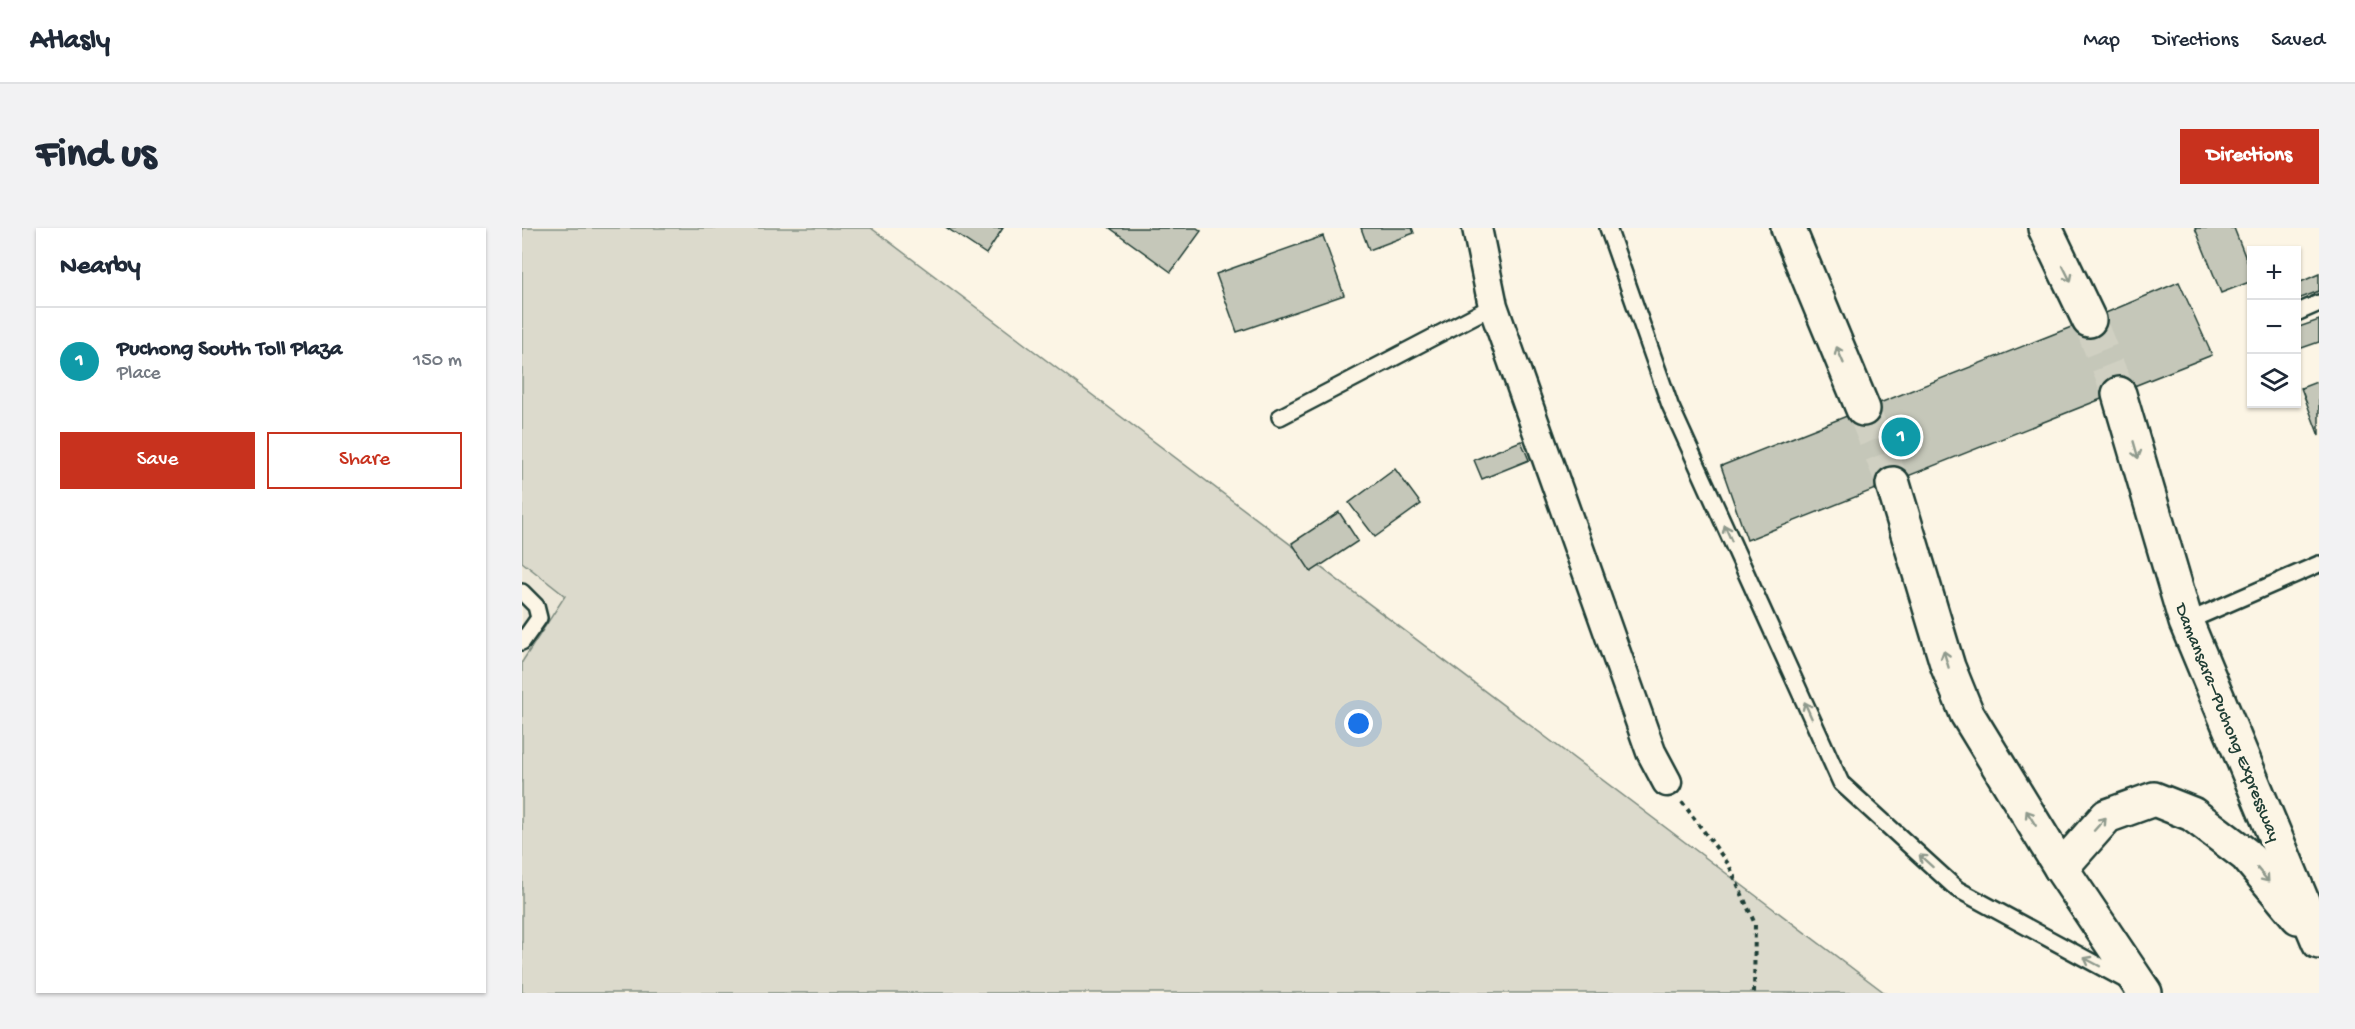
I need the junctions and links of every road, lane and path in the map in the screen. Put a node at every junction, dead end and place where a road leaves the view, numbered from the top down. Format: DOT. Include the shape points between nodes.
graph roads {
  1 [pos="1477,228"];
  2 [pos="1608,228"];
  3 [pos="1788,228"];
  4 [pos="2045,228"];
  5 [pos="2319,303"];
  6 [pos="1493,306"];
  7 [pos="2301,311"];
  8 [pos="2089,320"];
  9 [pos="2119,394"];
  10 [pos="1863,409"];
  11 [pos="1280,417"];
  12 [pos="1893,484"];
  13 [pos="2319,564"];
  14 [pos="522,592"];
  15 [pos="2186,622"];
  16 [pos="522,642"];
  17 [pos="1667,782"];
  18 [pos="2061,868"];
  19 [pos="2319,941"];
  20 [pos="2144,991"];
  21 [pos="1754,993"];
  1 -- 6 [label="street"];
  20 -- 2 [label="lane, one-way" via="1957,889 1841,783 1670,405"];
  10 -- 3 [label="highway, one-way"];
  4 -- 8 [label="highway, one-way"];
  5 -- 7 [label="lane"];
  6 -- 11 [label="lane"];
  6 -- 17 [label="street" via="1651,752"];
  9 -- 15 [label="highway, Damansara–Puchong Expressway, one-way"];
  18 -- 12 [label="highway, one-way" via="1967,714 1948,667"];
  13 -- 15 [label="lane"];
  14 -- 16 [label="lane" via="536,606 539,618"];
  15 -- 19 [label="highway, Damansara–Puchong Expressway"];
  17 -- 21 [label="path" via="1729,865 1755,924"];
  18 -- 19 [label="highway, one-way" via="2108,816 2154,799 2192,814 2246,855"];
  18 -- 20 [label="highway"];
}
